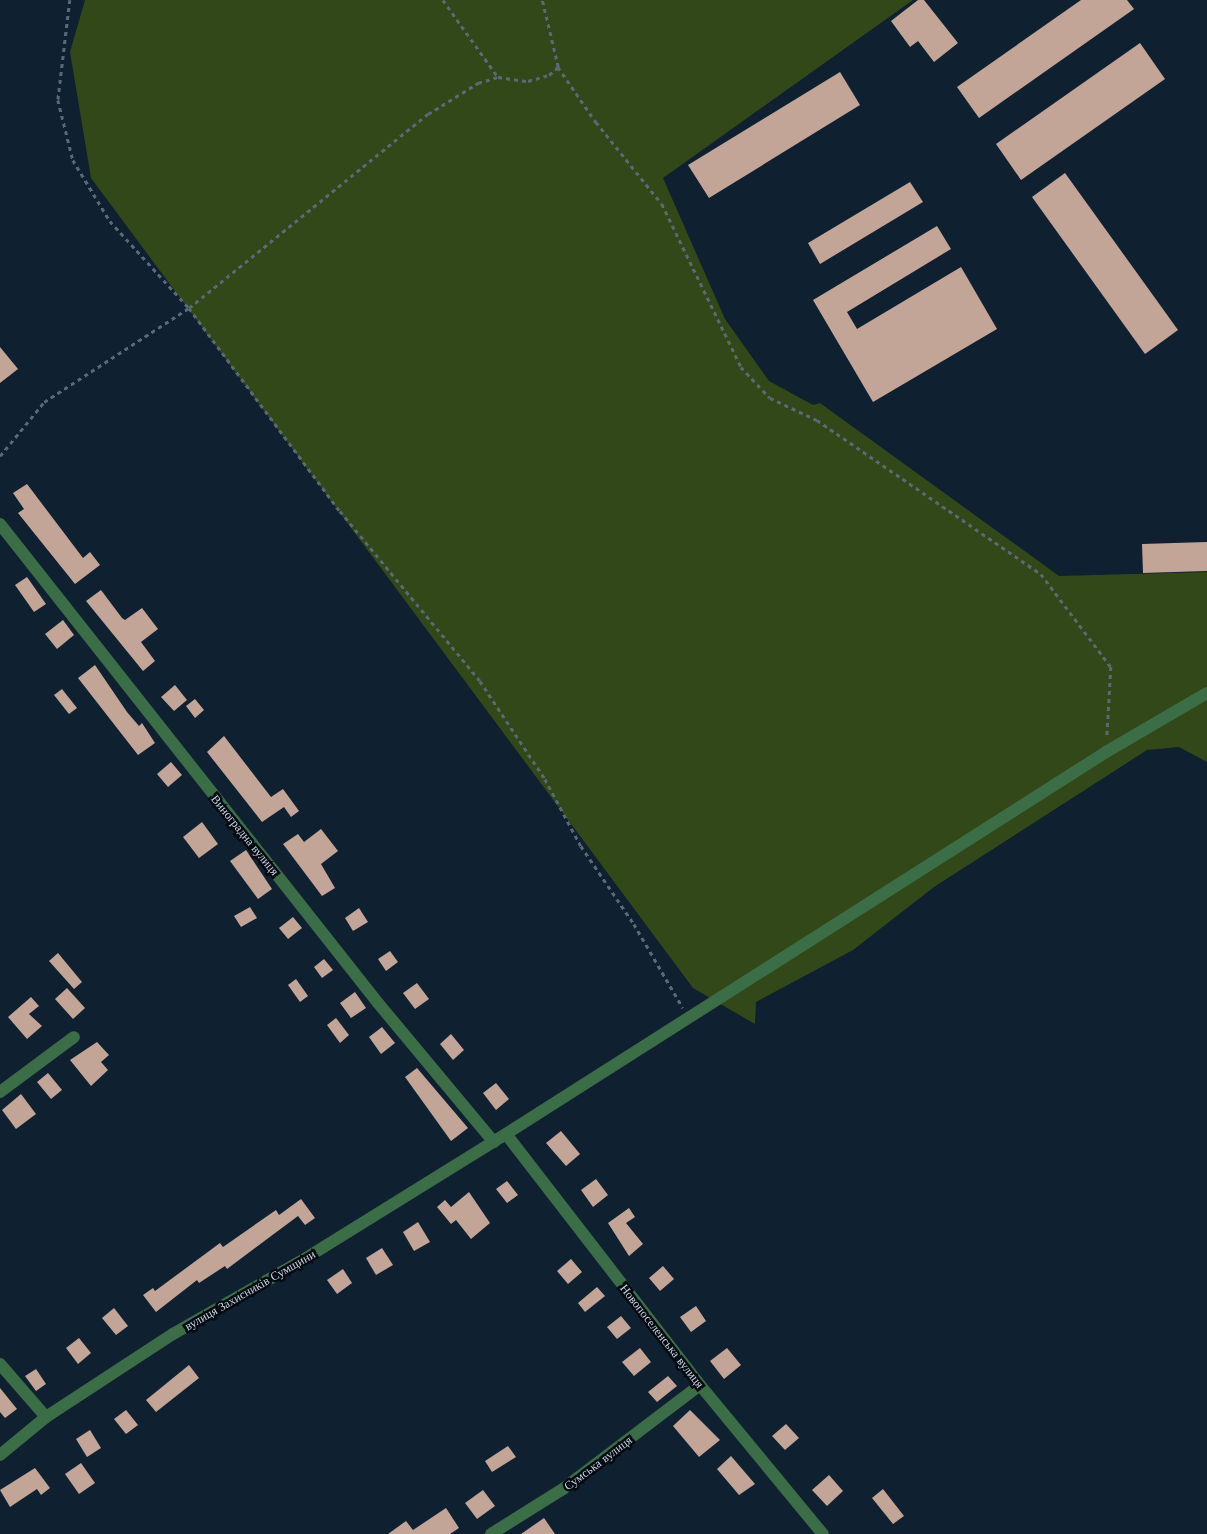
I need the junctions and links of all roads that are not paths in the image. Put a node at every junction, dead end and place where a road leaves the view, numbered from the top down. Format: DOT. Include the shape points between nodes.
graph roads {
  1 [pos="0,524"];
  2 [pos="1207,693"];
  3 [pos="74,1037"];
  4 [pos="0,1092"];
  5 [pos="506,1134"];
  6 [pos="494,1142"];
  7 [pos="0,1364"];
  8 [pos="700,1385"];
  9 [pos="46,1418"];
  10 [pos="0,1455"];
  11 [pos="491,1534"];
  12 [pos="823,1534"];
  1 -- 6 [label="street, Виноградна вулиця" via="378,1004"];
  2 -- 5 [label="street, вулиця Захисників Сумщини" via="1106,752"];
  3 -- 4 [label="street"];
  5 -- 6 [label="street, вулиця Захисників Сумщини"];
  5 -- 8 [label="street, Новопоселенська вулиця"];
  6 -- 9 [label="street, вулиця Захисників Сумщини" via="306,1258 173,1334"];
  7 -- 9 [label="street"];
  8 -- 11 [label="street, Сумська вулиця" via="563,1489"];
  8 -- 12 [label="street, Новопоселенська вулиця"];
  9 -- 10 [label="street, вулиця Захисників Сумщини"];
}
